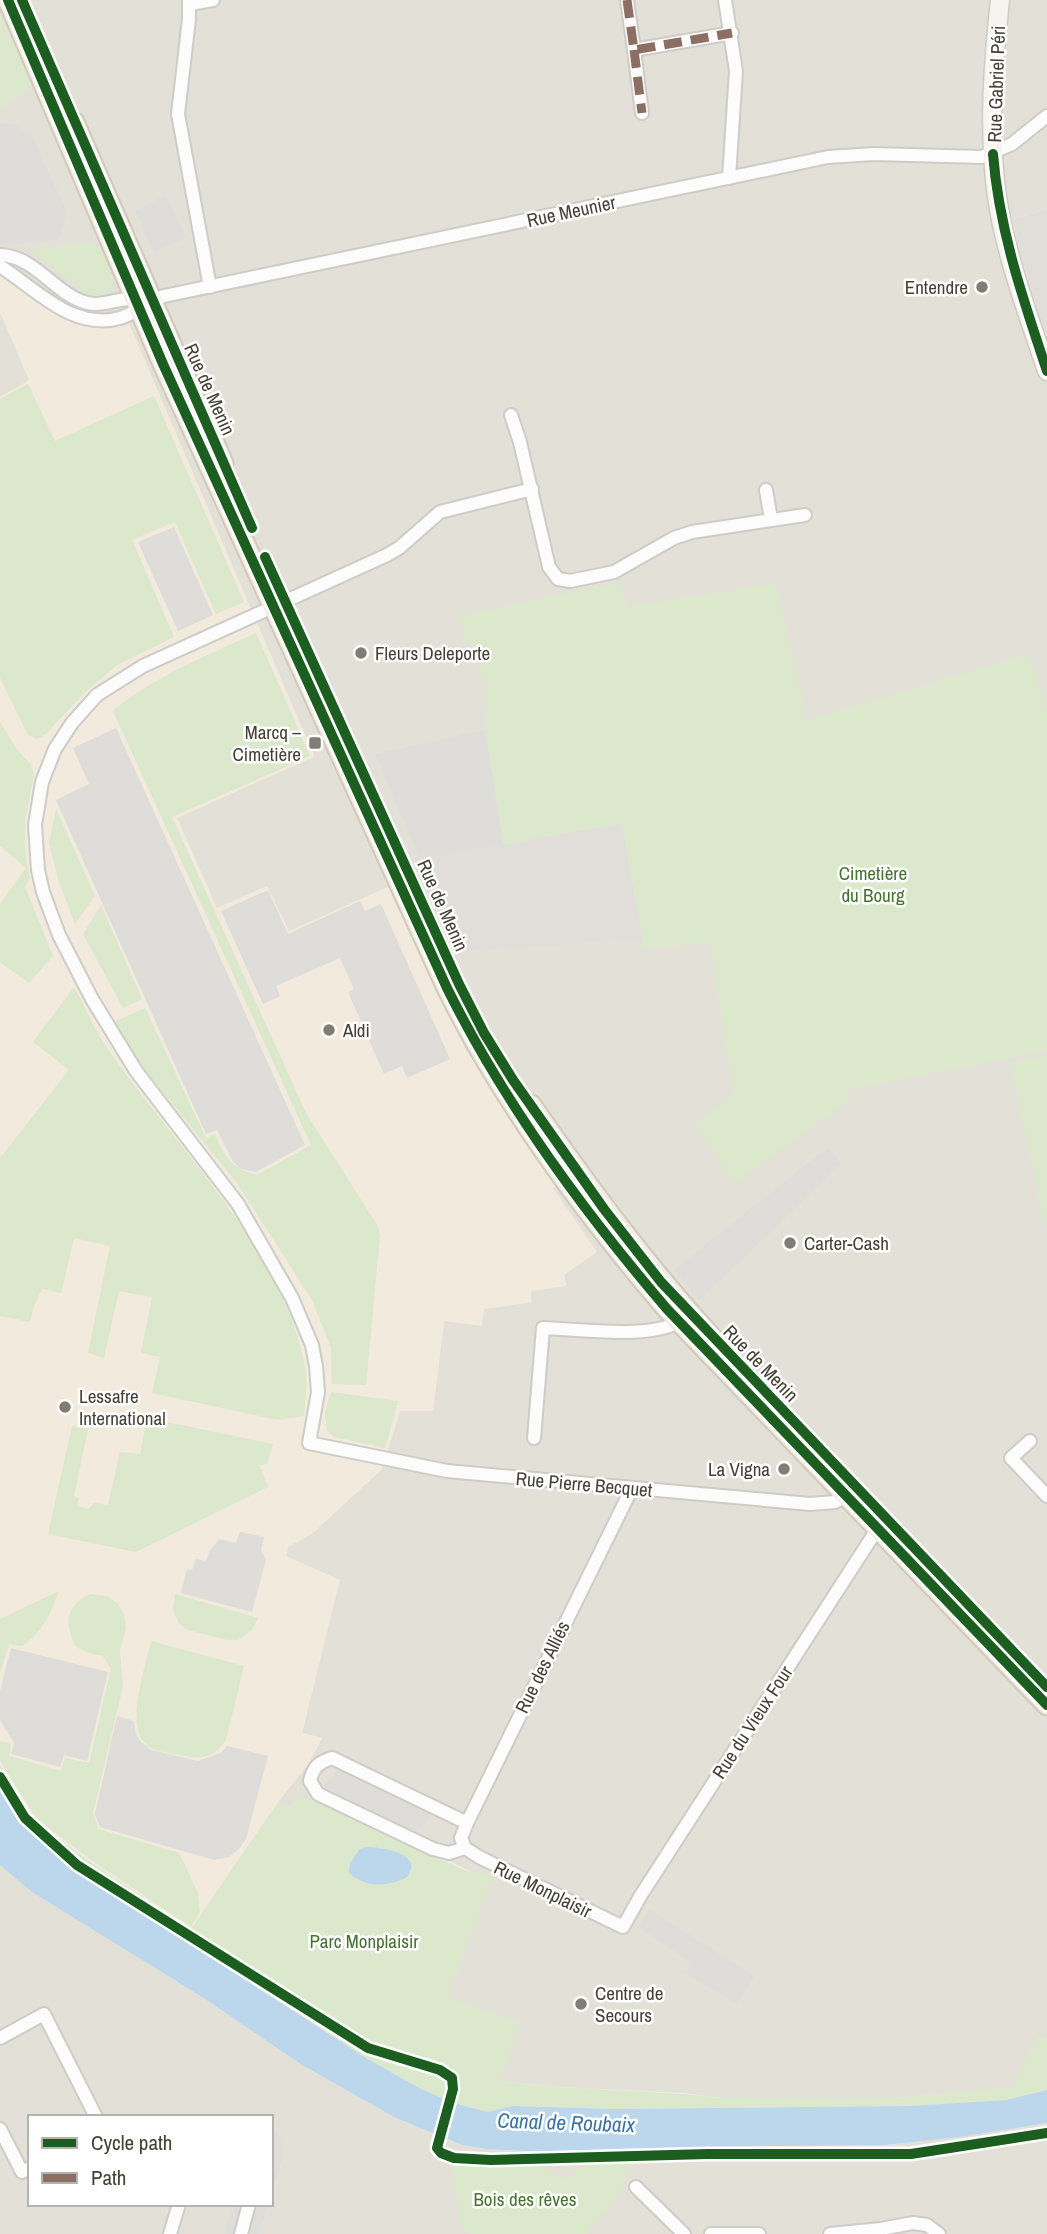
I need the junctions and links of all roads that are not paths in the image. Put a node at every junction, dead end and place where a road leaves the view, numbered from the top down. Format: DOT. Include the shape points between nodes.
graph roads {
  1 [pos="8,0"];
  2 [pos="22,0"];
  3 [pos="213,0"];
  4 [pos="626,0"];
  5 [pos="725,0"];
  6 [pos="1000,0"];
  7 [pos="190,2"];
  8 [pos="732,33"];
  9 [pos="635,51"];
  10 [pos="642,113"];
  11 [pos="1047,116"];
  12 [pos="993,154"];
  13 [pos="729,178"];
  14 [pos="0,254"];
  15 [pos="0,266"];
  16 [pos="210,288"];
  17 [pos="142,302"];
  18 [pos="1047,371"];
  19 [pos="511,415"];
  20 [pos="531,489"];
  21 [pos="766,490"];
  22 [pos="805,515"];
  23 [pos="771,519"];
  24 [pos="279,603"];
  25 [pos="684,1318"];
  26 [pos="534,1438"];
  27 [pos="1030,1441"];
  28 [pos="632,1488"];
  29 [pos="852,1493"];
  30 [pos="1047,1496"];
  31 [pos="881,1523"];
  32 [pos="1047,1687"];
  33 [pos="1047,1705"];
  34 [pos="467,1823"];
  35 [pos="465,1848"];
  36 [pos="623,1927"];
  37 [pos="0,2038"];
  38 [pos="95,2115"];
  39 [pos="0,2129"];
  40 [pos="28,2169"];
  41 [pos="636,2187"];
  42 [pos="177,2206"];
  43 [pos="248,2206"];
  44 [pos="170,2234"];
  45 [pos="241,2234"];
  46 [pos="684,2234"];
  47 [pos="711,2234"];
  48 [pos="759,2234"];
  49 [pos="830,2234"];
  50 [pos="939,2234"];
  1 -- 17 [label="main road, Rue de Menin"];
  2 -- 17 [label="main road, Rue de Menin"];
  3 -- 7 [label="street"];
  4 -- 9 [label="street"];
  5 -- 8 [label="street"];
  6 -- 12 [label="main road, Rue Gabriel Péri"];
  7 -- 16 [label="street" via="178,114"];
  8 -- 9 [label="street"];
  8 -- 13 [label="street" via="737,86"];
  9 -- 10 [label="street"];
  11 -- 12 [label="street"];
  12 -- 13 [label="street, Rue Meunier" via="974,158 844,155"];
  12 -- 18 [label="main road, Rue Gabriel Péri" via="1005,236"];
  13 -- 16 [label="street, Rue Meunier"];
  14 -- 17 [label="street" via="24,261 80,301 104,304 124,298"];
  15 -- 17 [label="street" via="78,318 110,320"];
  16 -- 17 [label="street, Rue Meunier"];
  17 -- 24 [label="main road, Rue de Menin"];
  19 -- 20 [label="street"];
  20 -- 23 [label="street" via="548,567 563,581 614,572 692,532"];
  20 -- 24 [label="street" via="448,508 394,551"];
  21 -- 23 [label="street"];
  22 -- 23 [label="street"];
  24 -- 25 [label="main road, Rue de Menin" via="484,1033"];
  24 -- 28 [label="street, Rue Pierre Becquet" via="143,666 97,695 68,729 49,764 38,802 35,846 49,911 92,999 136,1071 238,1204 292,1297 316,1366 318,1392 309,1443 447,1471"];
  25 -- 26 [label="street" via="649,1332 543,1328"];
  25 -- 29 [label="main road, Rue de Menin"];
  27 -- 30 [label="street" via="1012,1458"];
  28 -- 29 [label="street, Rue Pierre Becquet" via="810,1504 827,1504"];
  28 -- 34 [label="street, Rue des Alliés"];
  29 -- 31 [label="main road, Rue de Menin"];
  31 -- 32 [label="main road, Rue de Menin"];
  31 -- 33 [label="main road, Rue de Menin"];
  31 -- 36 [label="street, Rue du Vieux Four"];
  34 -- 35 [label="street, Rue des Alliés" via="461,1838"];
  34 -- 35 [label="street" via="332,1758 313,1770 310,1781 318,1794 433,1849 449,1853"];
  35 -- 36 [label="street, Rue Monplaisir"];
  37 -- 38 [label="street" via="44,2014"];
  39 -- 40 [label="street" via="22,2172"];
  41 -- 46 [label="street"];
  42 -- 44 [label="street"];
  43 -- 45 [label="street"];
  47 -- 48 [label="street"];
  49 -- 50 [label="street" via="913,2223 927,2225"];
}
